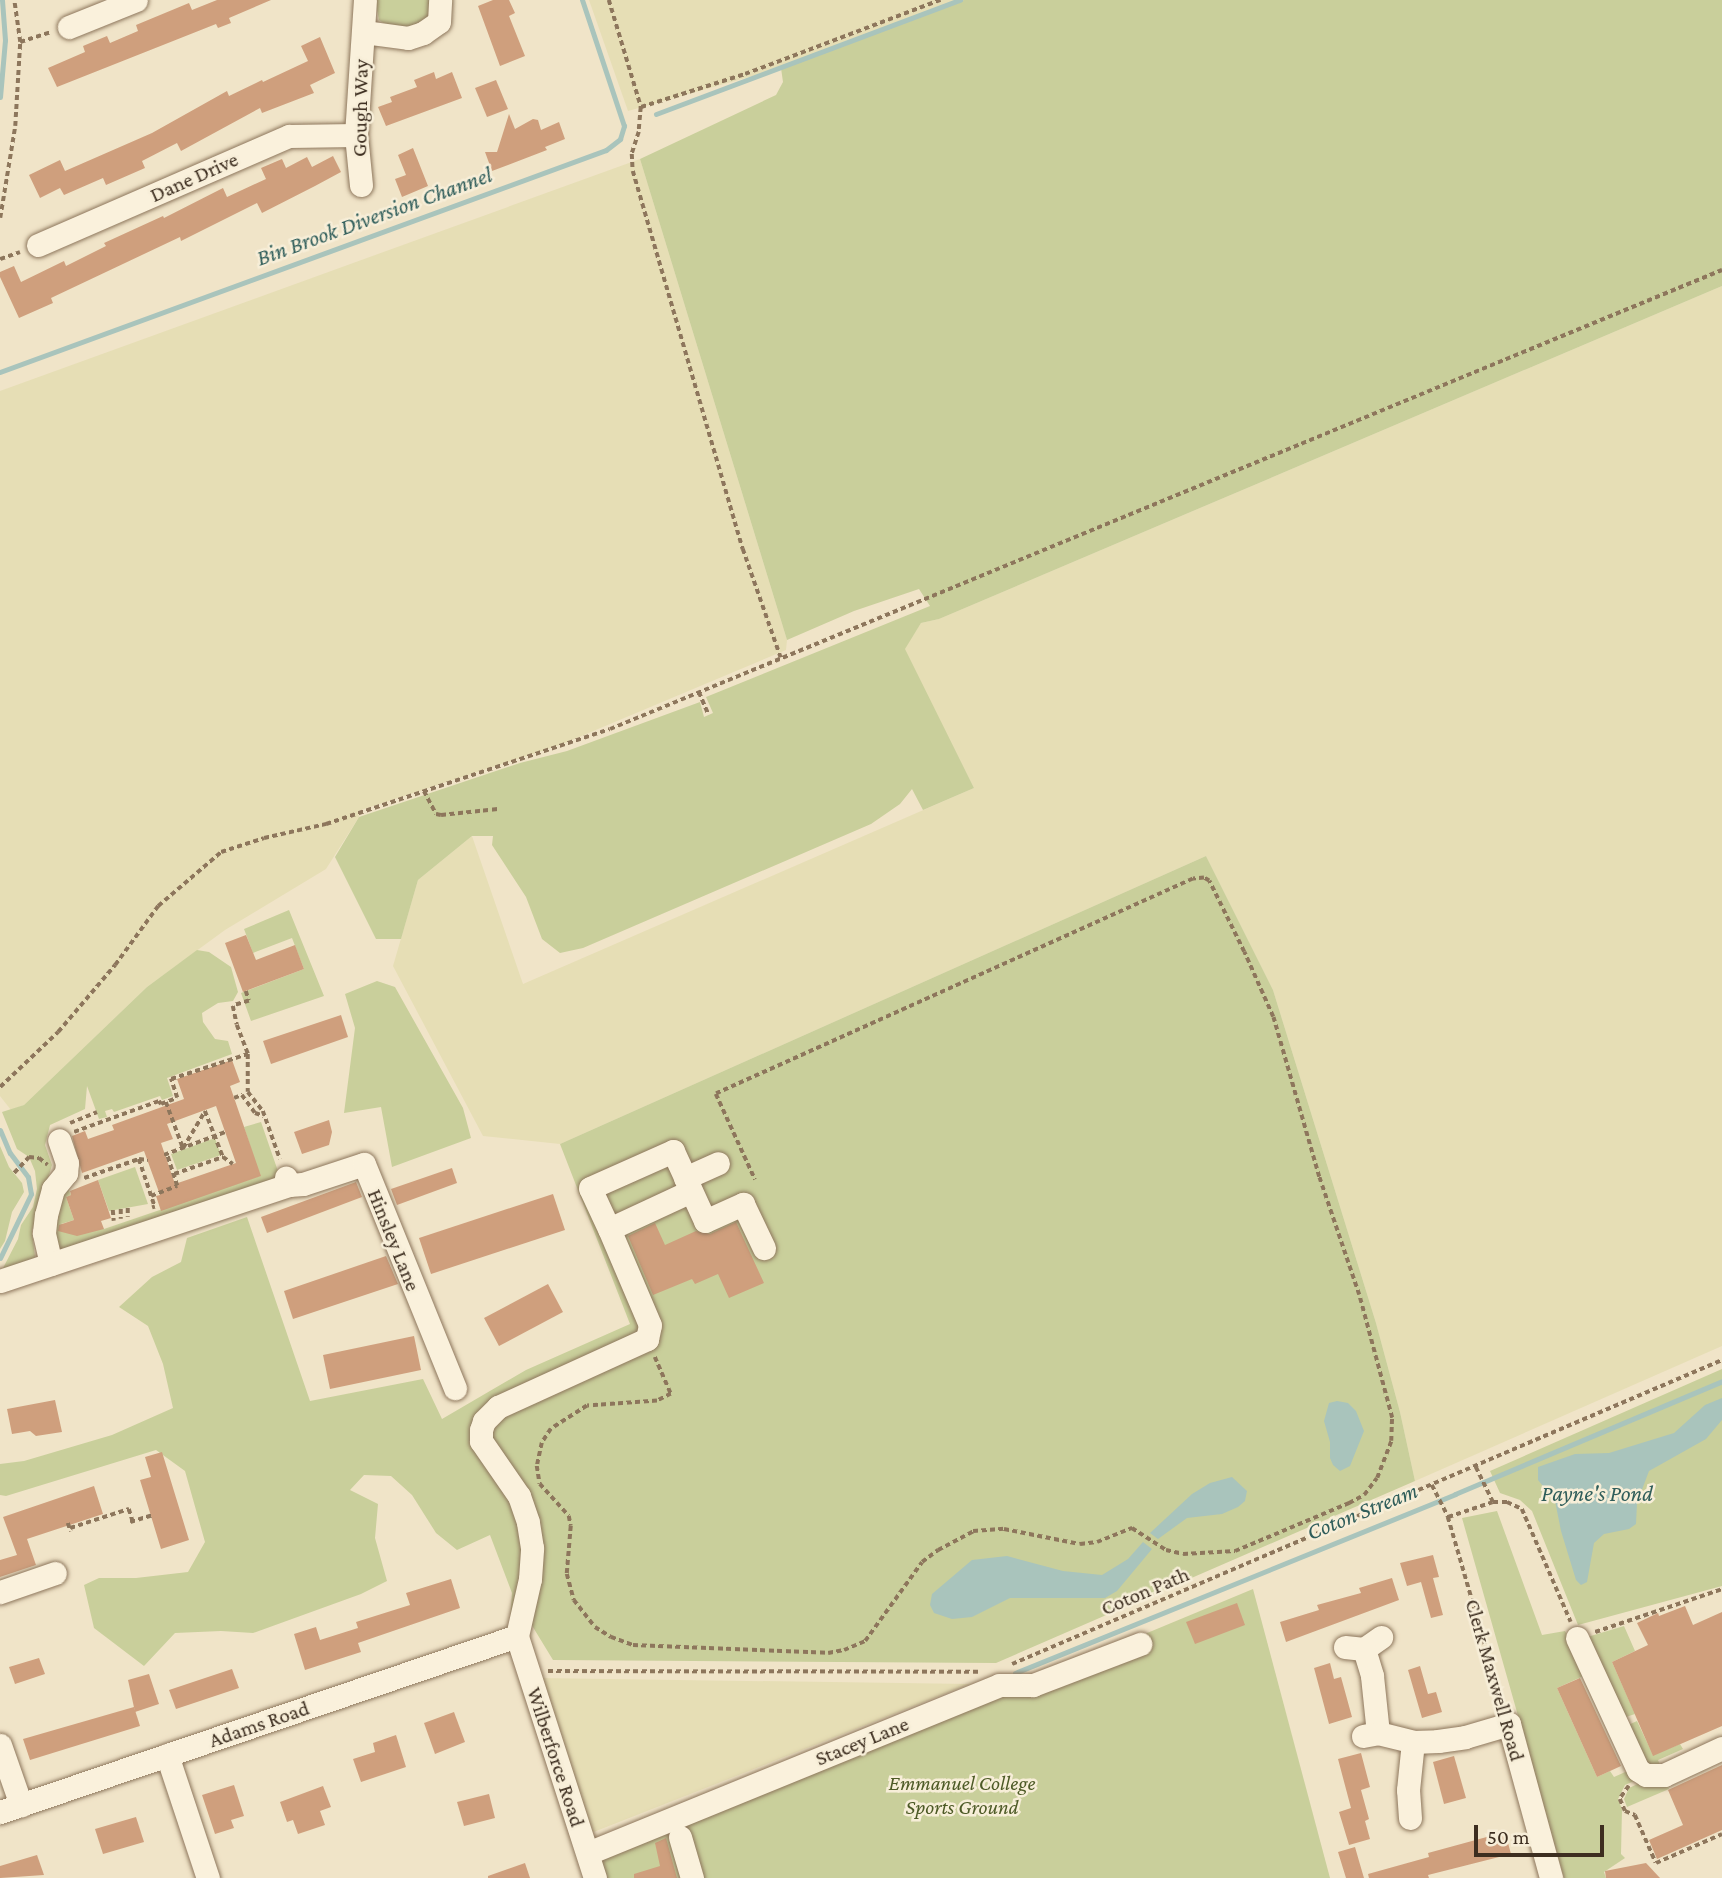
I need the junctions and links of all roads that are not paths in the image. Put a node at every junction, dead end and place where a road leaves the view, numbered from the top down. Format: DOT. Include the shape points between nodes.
graph roads {
  1 [pos="136,0"];
  2 [pos="365,0"];
  3 [pos="440,0"];
  4 [pos="69,27"];
  5 [pos="364,32"];
  6 [pos="356,135"];
  7 [pos="361,185"];
  8 [pos="38,245"];
  9 [pos="64,1131"];
  10 [pos="718,1163"];
  11 [pos="688,1185"];
  12 [pos="608,1229"];
  13 [pos="764,1248"];
  14 [pos="51,1264"];
  15 [pos="4,1280"];
  16 [pos="455,1388"];
  17 [pos="55,1573"];
  18 [pos="0,1592"];
  19 [pos="517,1636"];
  20 [pos="1577,1637"];
  21 [pos="1140,1644"];
  22 [pos="1363,1644"];
  23 [pos="1413,1742"];
  24 [pos="0,1745"];
  25 [pos="1722,1748"];
  26 [pos="167,1755"];
  27 [pos="10,1808"];
  28 [pos="1409,1823"];
  29 [pos="680,1837"];
  30 [pos="587,1853"];
  31 [pos="208,1878"];
  32 [pos="595,1878"];
  33 [pos="692,1878"];
  34 [pos="1551,1878"];
  1 -- 4 [label="street"];
  2 -- 5 [label="street, Gough Way"];
  3 -- 5 [label="street, Gough Way" via="439,22 423,33 408,38"];
  5 -- 6 [label="street, Gough Way"];
  6 -- 7 [label="street, Gough Way"];
  6 -- 8 [label="street, Dane Drive" via="289,136"];
  9 -- 14 [label="street" via="66,1173 53,1189 44,1233"];
  10 -- 11 [label="street"];
  11 -- 12 [label="street"];
  11 -- 12 [label="street" via="673,1151 590,1188"];
  11 -- 13 [label="street" via="705,1221 743,1204"];
  12 -- 19 [label="street" via="650,1325 647,1339 498,1407 484,1421 481,1441 519,1496 532,1548"];
  14 -- 15 [label="street"];
  14 -- 16 [label="street, Hinsley Lane" via="287,1182 303,1184 364,1164"];
  17 -- 18 [label="street"];
  19 -- 26 [label="street, Adams Road"];
  19 -- 30 [label="street, Wilberforce Road"];
  20 -- 25 [label="street" via="1638,1770 1664,1775"];
  21 -- 30 [label="street, Stacey Lane" via="1033,1685 999,1685"];
  22 -- 23 [label="street" via="1372,1676 1370,1735"];
  23 -- 28 [label="street"];
  23 -- 34 [label="street, Clerk Maxwell Road" via="1465,1737 1509,1724"];
  24 -- 27 [label="street"];
  26 -- 27 [label="street, Adams Road"];
  26 -- 31 [label="street"];
  29 -- 33 [label="street"];
  30 -- 32 [label="street, Wilberforce Road"];
}
